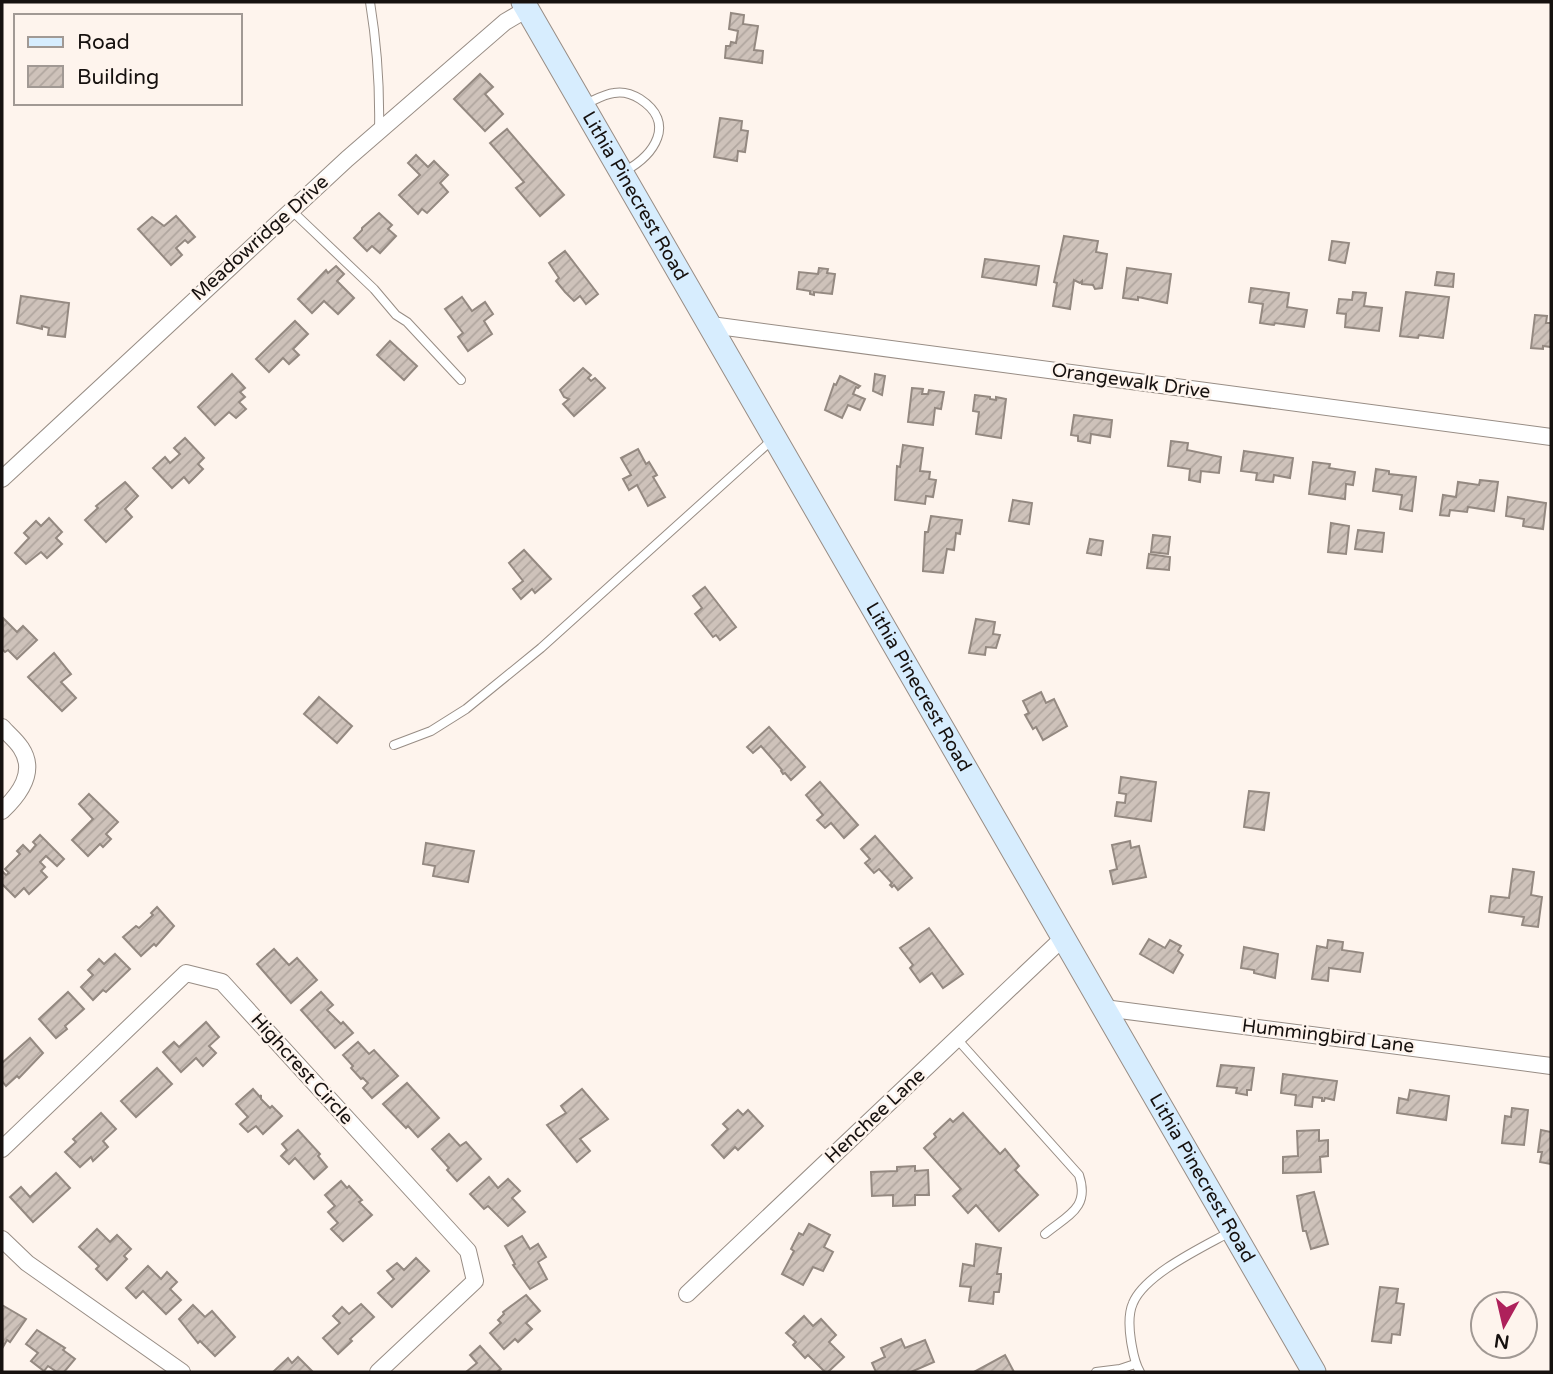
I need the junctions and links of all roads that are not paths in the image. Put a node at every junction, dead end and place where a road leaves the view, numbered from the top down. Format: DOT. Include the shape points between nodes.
graph roads {
  1 [pos="370,2"];
  2 [pos="525,5"];
  3 [pos="583,105"];
  4 [pos="379,131"];
  5 [pos="622,172"];
  6 [pos="291,210"];
  7 [pos="710,325"];
  8 [pos="461,380"];
  9 [pos="775,437"];
  10 [pos="1551,437"];
  11 [pos="2,479"];
  12 [pos="2,727"];
  13 [pos="394,746"];
  14 [pos="2,811"];
  15 [pos="1063,938"];
  16 [pos="1104,1008"];
  17 [pos="957,1039"];
  18 [pos="1551,1066"];
  19 [pos="2,1149"];
  20 [pos="1233,1231"];
  21 [pos="1045,1234"];
  22 [pos="2,1239"];
  23 [pos="687,1294"];
  24 [pos="1138,1368"];
  25 [pos="182,1372"];
  26 [pos="378,1372"];
  27 [pos="1096,1372"];
  28 [pos="1314,1372"];
  1 -- 4 [label="lane" via="380,87"];
  2 -- 3 [label="main road, Lithia Pinecrest Road"];
  2 -- 4 [label="street, Meadowridge Drive"];
  3 -- 5 [label="main road, Lithia Pinecrest Road"];
  3 -- 5 [label="lane" via="626,92 656,114 659,130 649,154"];
  4 -- 6 [label="street, Meadowridge Drive"];
  5 -- 7 [label="main road, Lithia Pinecrest Road"];
  6 -- 8 [label="lane"];
  6 -- 11 [label="street, Meadowridge Drive"];
  7 -- 9 [label="main road, Lithia Pinecrest Road"];
  7 -- 10 [label="street, Orangewalk Drive"];
  9 -- 13 [label="lane" via="541,648 466,709 431,731"];
  9 -- 15 [label="main road, Lithia Pinecrest Road"];
  12 -- 14 [label="street" via="21,747 26,774 20,792"];
  15 -- 16 [label="main road, Lithia Pinecrest Road"];
  15 -- 17 [label="street, Henchee Lane"];
  16 -- 18 [label="street, Hummingbird Lane"];
  16 -- 20 [label="main road, Lithia Pinecrest Road"];
  17 -- 21 [label="lane" via="1079,1175 1083,1197 1078,1207"];
  17 -- 23 [label="street, Henchee Lane"];
  19 -- 26 [label="street, Highcrest Circle" via="186,973 222,982 468,1251 475,1281"];
  20 -- 24 [label="lane" via="1175,1263 1142,1289 1129,1317"];
  20 -- 28 [label="main road, Lithia Pinecrest Road"];
  22 -- 25 [label="street" via="27,1263"];
  24 -- 27 [label="lane"];
}
